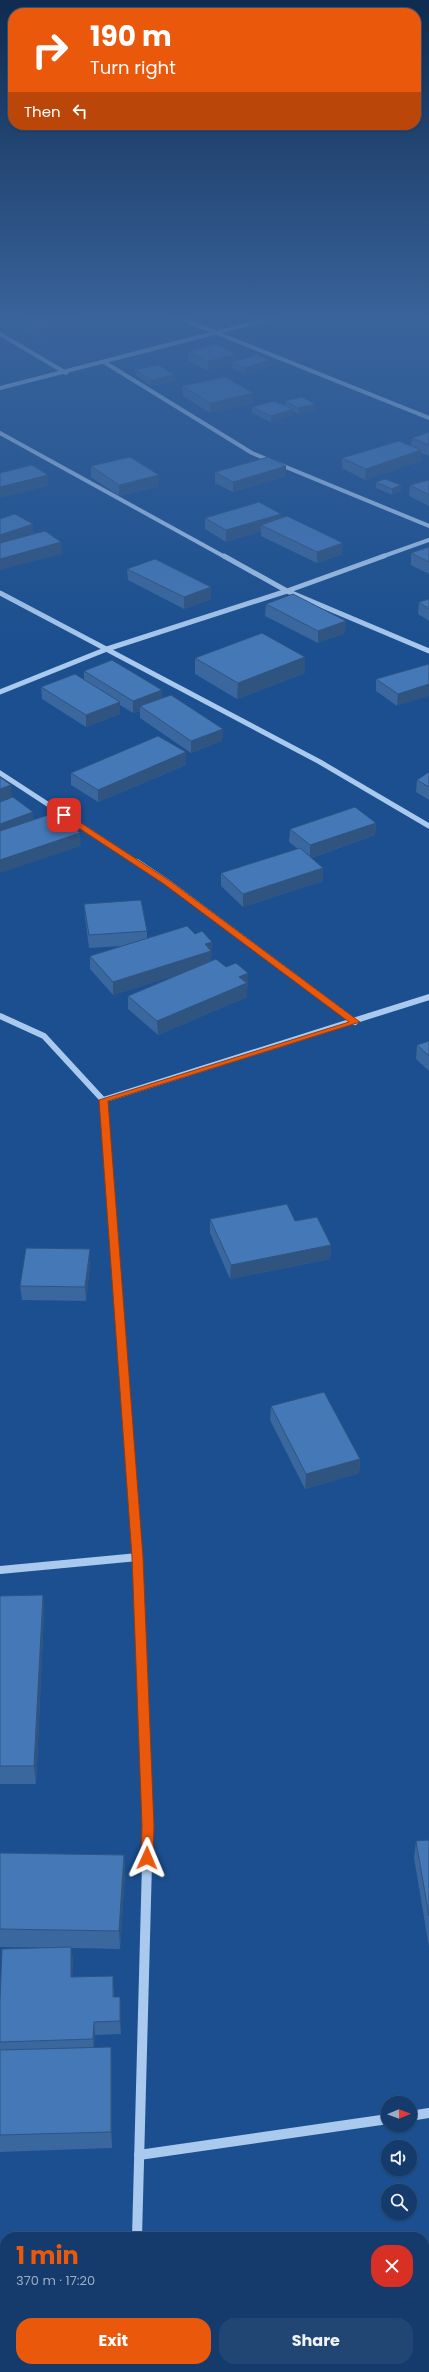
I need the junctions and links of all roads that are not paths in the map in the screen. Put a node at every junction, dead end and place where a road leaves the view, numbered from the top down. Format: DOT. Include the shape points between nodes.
graph roads {
  1 [pos="208,426"];
  2 [pos="0,433"];
  3 [pos="429,526"];
  4 [pos="429,540"];
  5 [pos="287,591"];
  6 [pos="0,593"];
  7 [pos="107,649"];
  8 [pos="429,651"];
  9 [pos="0,692"];
  10 [pos="0,773"];
  11 [pos="429,826"];
  12 [pos="429,997"];
  13 [pos="0,1016"];
  14 [pos="355,1022"];
  15 [pos="103,1100"];
  16 [pos="138,1557"];
  17 [pos="0,1570"];
  18 [pos="429,2113"];
  19 [pos="417,2115"];
  20 [pos="381,2120"];
  21 [pos="139,2155"];
  22 [pos="137,2232"];
  1 -- 3 [label="street" via="252,453"];
  2 -- 5 [label="street"];
  4 -- 5 [label="street"];
  5 -- 7 [label="street"];
  5 -- 8 [label="street"];
  6 -- 7 [label="street"];
  7 -- 9 [label="street"];
  7 -- 11 [label="street" via="320,762"];
  10 -- 14 [label="street" via="167,882"];
  12 -- 14 [label="street"];
  13 -- 15 [label="street" via="44,1036"];
  14 -- 15 [label="street"];
  15 -- 16 [label="street"];
  16 -- 17 [label="street"];
  16 -- 21 [label="street" via="148,1826"];
  18 -- 19 [label="street"];
  20 -- 21 [label="street"];
  21 -- 22 [label="street"];
}
